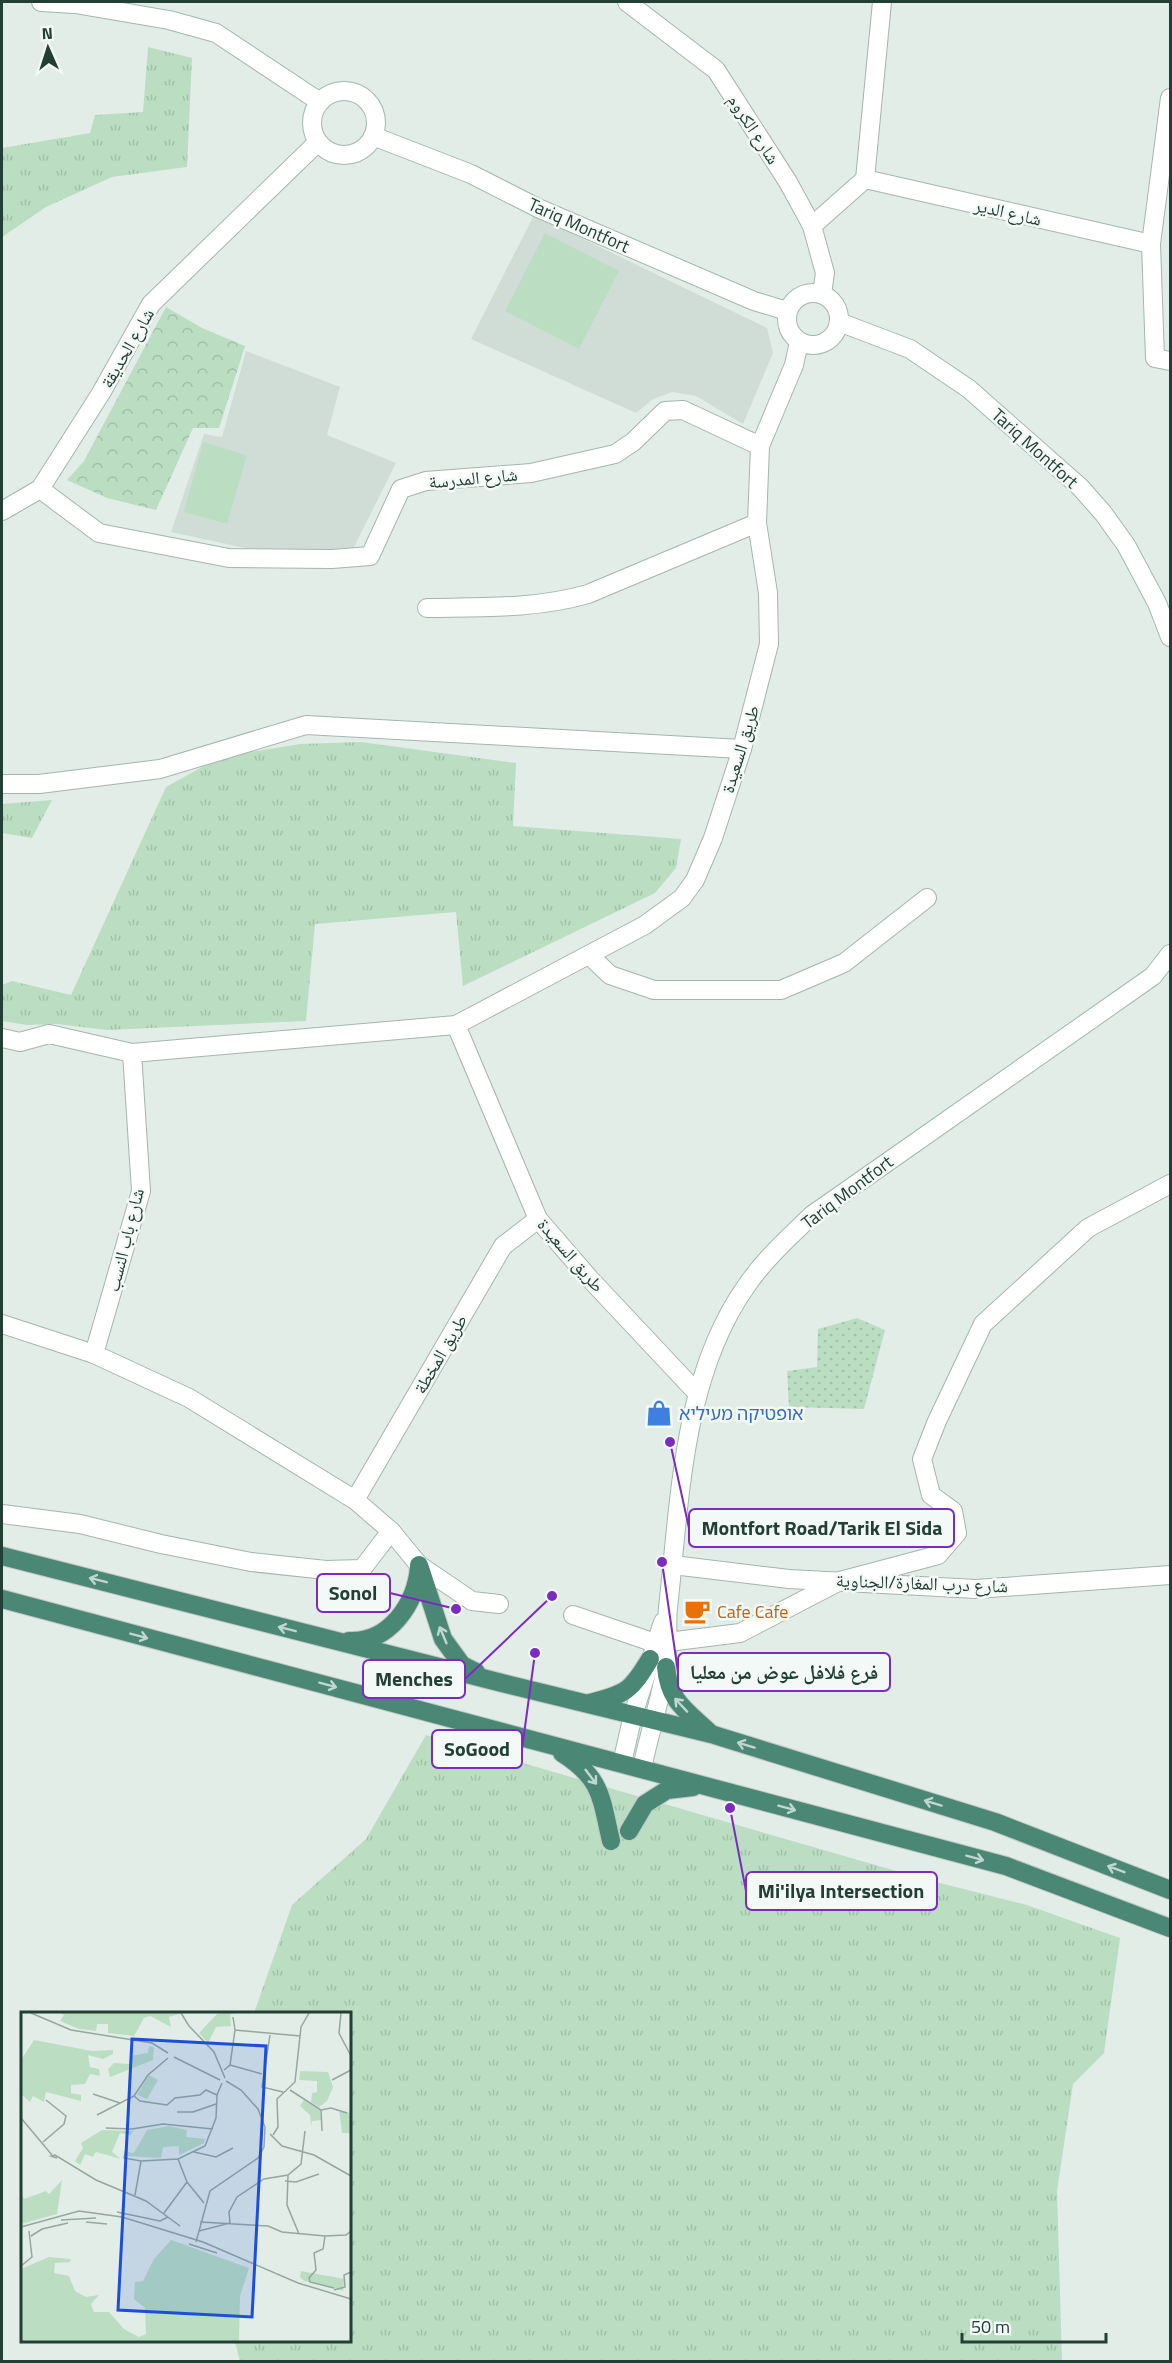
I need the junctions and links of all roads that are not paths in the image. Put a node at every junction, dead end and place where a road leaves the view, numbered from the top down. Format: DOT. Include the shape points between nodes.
graph roads {
  1 [pos="40,2"];
  2 [pos="627,2"];
  3 [pos="882,2"];
  4 [pos="1170,98"];
  5 [pos="320,102"];
  6 [pos="373,136"];
  7 [pos="318,142"];
  8 [pos="865,179"];
  9 [pos="812,226"];
  10 [pos="1151,244"];
  11 [pos="822,294"];
  12 [pos="787,311"];
  13 [pos="839,322"];
  14 [pos="799,342"];
  15 [pos="1170,361"];
  16 [pos="760,446"];
  17 [pos="40,489"];
  18 [pos="2,511"];
  19 [pos="757,523"];
  20 [pos="427,608"];
  21 [pos="1170,637"];
  22 [pos="742,748"];
  23 [pos="2,784"];
  24 [pos="927,898"];
  25 [pos="589,954"];
  26 [pos="1170,954"];
  27 [pos="456,1025"];
  28 [pos="2,1038"];
  29 [pos="132,1053"];
  30 [pos="1170,1184"];
  31 [pos="538,1219"];
  32 [pos="2,1324"];
  33 [pos="94,1354"];
  34 [pos="698,1394"];
  35 [pos="355,1500"];
  36 [pos="2,1514"];
  37 [pos="391,1531"];
  38 [pos="2,1556"];
  39 [pos="419,1565"];
  40 [pos="673,1565"];
  41 [pos="1170,1575"];
  42 [pos="840,1581"];
  43 [pos="2,1599"];
  44 [pos="500,1604"];
  45 [pos="573,1615"];
  46 [pos="330,1640"];
  47 [pos="660,1653"];
  48 [pos="502,1683"];
  49 [pos="588,1704"];
  50 [pos="633,1715"];
  51 [pos="652,1720"];
  52 [pos="711,1734"];
  53 [pos="545,1743"];
  54 [pos="621,1763"];
  55 [pos="642,1768"];
  56 [pos="710,1788"];
  57 [pos="629,1831"];
  58 [pos="611,1841"];
  59 [pos="1170,1890"];
  60 [pos="1170,1928"];
  1 -- 5 [label="street" via="170,20 216,33"];
  2 -- 9 [label="street, شارع الكروم" via="717,70"];
  3 -- 8 [label="street"];
  4 -- 10 [label="street"];
  5 -- 6 [label="street" via="337,92 365,99 375,116"];
  5 -- 7 [label="street" via="312,121"];
  6 -- 7 [label="street" via="358,152 347,155 326,150"];
  6 -- 12 [label="street, Tariq Montfort" via="471,174 538,208 754,302"];
  7 -- 17 [label="street, شارع الحديقة" via="152,304"];
  8 -- 9 [label="street"];
  8 -- 10 [label="street, شارع الدير"];
  9 -- 11 [label="street, شارع الكروم" via="825,273"];
  10 -- 15 [label="street" via="1155,358"];
  11 -- 12 [label="street" via="805,293"];
  11 -- 13 [label="street" via="836,305"];
  12 -- 14 [label="street" via="788,328"];
  13 -- 14 [label="street" via="824,343"];
  13 -- 21 [label="street, Tariq Montfort" via="910,349 969,389 1080,488 1126,545"];
  14 -- 16 [label="street, طريق السعيدة" via="794,365"];
  16 -- 17 [label="street, شارع المدرسة" via="683,410 665,411 615,454 531,473 426,481 401,489 370,556 332,559 229,558 99,533"];
  16 -- 19 [label="street, طريق السعيدة"];
  17 -- 18 [label="street, شارع الحديقة"];
  19 -- 20 [label="street" via="563,601"];
  19 -- 22 [label="street, طريق السعيدة" via="768,593 769,644"];
  22 -- 23 [label="street" via="306,725 160,769 39,784"];
  22 -- 25 [label="street, طريق السعيدة" via="695,880 681,898 645,925"];
  24 -- 25 [label="street" via="844,963 781,990 654,990 610,975"];
  25 -- 27 [label="street, طريق السعيدة"];
  26 -- 34 [label="street, Tariq Montfort" via="1153,976 812,1215 773,1252 746,1286 720,1333"];
  27 -- 29 [label="street, طريق السعيدة"];
  27 -- 31 [label="street, طريق السعيدة"];
  28 -- 29 [label="street, طريق السعيدة" via="20,1042 49,1034"];
  29 -- 33 [label="street, شارع باب النسب" via="141,1191"];
  30 -- 42 [label="street" via="1088,1228 984,1324 922,1459 931,1495 953,1511 957,1533 938,1555"];
  31 -- 34 [label="street, طريق السعيدة"];
  31 -- 35 [label="street, طريق المخطة" via="502,1246"];
  32 -- 33 [label="street"];
  33 -- 35 [label="street" via="189,1398"];
  34 -- 40 [label="street, Tariq Montfort" via="688,1432"];
  35 -- 37 [label="street"];
  36 -- 37 [label="street" via="80,1524 251,1562 326,1569 362,1569"];
  37 -- 39 [label="street"];
  46 -- 38 [label="highway, one-way"];
  39 -- 44 [label="street" via="472,1601"];
  39 -- 46 [label="highway" via="418,1584 391,1627 361,1641"];
  48 -- 39 [label="highway, one-way" via="462,1665 443,1638"];
  40 -- 42 [label="street, شارع درب المغارة/الجناوية"];
  40 -- 47 [label="street, Tariq Montfort"];
  41 -- 42 [label="street, شارع درب المغارة/الجناوية" via="976,1588"];
  42 -- 47 [label="street" via="740,1633"];
  43 -- 53 [label="highway, one-way"];
  45 -- 47 [label="street"];
  46 -- 48 [label="highway"];
  47 -- 49 [label="highway" via="628,1690"];
  47 -- 50 [label="street, Tariq Montfort"];
  47 -- 51 [label="street, Tariq Montfort"];
  52 -- 47 [label="highway, one-way" via="674,1699"];
  48 -- 49 [label="highway"];
  49 -- 50 [label="highway"];
  50 -- 51 [label="highway"];
  50 -- 54 [label="street, Tariq Montfort"];
  51 -- 52 [label="highway"];
  51 -- 55 [label="street, Tariq Montfort"];
  59 -- 52 [label="highway, one-way" via="995,1822"];
  53 -- 54 [label="highway"];
  53 -- 58 [label="highway, one-way" via="581,1765 597,1786"];
  54 -- 55 [label="highway"];
  55 -- 56 [label="highway"];
  56 -- 57 [label="highway" via="667,1790 645,1804"];
  56 -- 60 [label="highway, one-way" via="1006,1866"];
}
